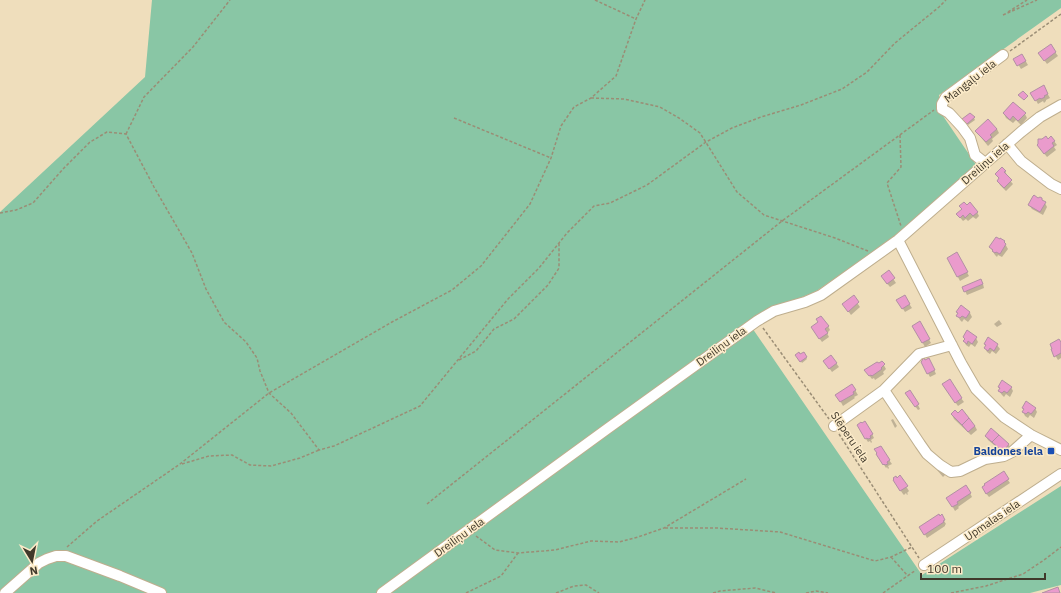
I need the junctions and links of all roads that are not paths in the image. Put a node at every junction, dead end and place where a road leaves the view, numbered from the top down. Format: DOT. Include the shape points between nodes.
graph roads {
  1 [pos="1004,55"];
  2 [pos="1061,105"];
  3 [pos="1007,144"];
  4 [pos="985,164"];
  5 [pos="1061,190"];
  6 [pos="901,237"];
  7 [pos="952,345"];
  8 [pos="884,390"];
  9 [pos="834,426"];
  10 [pos="1031,435"];
  11 [pos="1061,450"];
  12 [pos="1061,474"];
  13 [pos="924,565"];
  14 [pos="5,593"];
  15 [pos="161,593"];
  16 [pos="382,593"];
  1 -- 4 [label="street, Mangaļu iela" via="946,97 942,104 942,109 949,113 970,138 975,155"];
  2 -- 3 [label="street, Dreiliņu iela" via="1040,117"];
  3 -- 4 [label="street, Dreiliņu iela"];
  3 -- 5 [label="street" via="1021,161"];
  4 -- 6 [label="street, Dreiliņu iela"];
  6 -- 7 [label="street"];
  6 -- 16 [label="street, Dreiliņu iela" via="821,295 774,311 758,321"];
  7 -- 8 [label="street" via="919,354"];
  7 -- 10 [label="street" via="976,389 1004,417"];
  8 -- 9 [label="street"];
  8 -- 10 [label="street" via="927,454 951,472 960,471 985,459 1004,456"];
  10 -- 11 [label="street"];
  12 -- 13 [label="street, Upmalas iela"];
  14 -- 15 [label="street" via="39,563 56,556 66,556"];
}
